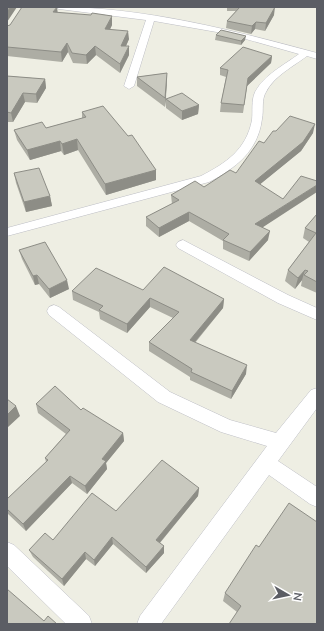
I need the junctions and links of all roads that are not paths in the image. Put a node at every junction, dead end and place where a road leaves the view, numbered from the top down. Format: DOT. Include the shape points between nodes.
graph roads {
  1 [pos="59,7"];
  2 [pos="96,9"];
  3 [pos="151,18"];
  4 [pos="312,54"];
  5 [pos="129,86"];
  6 [pos="7,232"];
  7 [pos="183,245"];
  8 [pos="54,311"];
  9 [pos="317,314"];
  10 [pos="317,396"];
  11 [pos="280,442"];
  12 [pos="267,463"];
  13 [pos="317,498"];
  14 [pos="7,552"];
  15 [pos="81,624"];
  16 [pos="148,624"];
  1 -- 2 [label="street"];
  2 -- 3 [label="street"];
  3 -- 4 [label="street" via="229,32"];
  3 -- 5 [label="street"];
  4 -- 6 [label="street" via="270,81 260,93 257,123 248,148 230,167 205,179"];
  7 -- 9 [label="street" via="283,299"];
  8 -- 11 [label="street" via="164,397 227,427"];
  10 -- 11 [label="street"];
  11 -- 12 [label="street"];
  12 -- 13 [label="street"];
  12 -- 16 [label="street"];
  14 -- 15 [label="street"];
}
